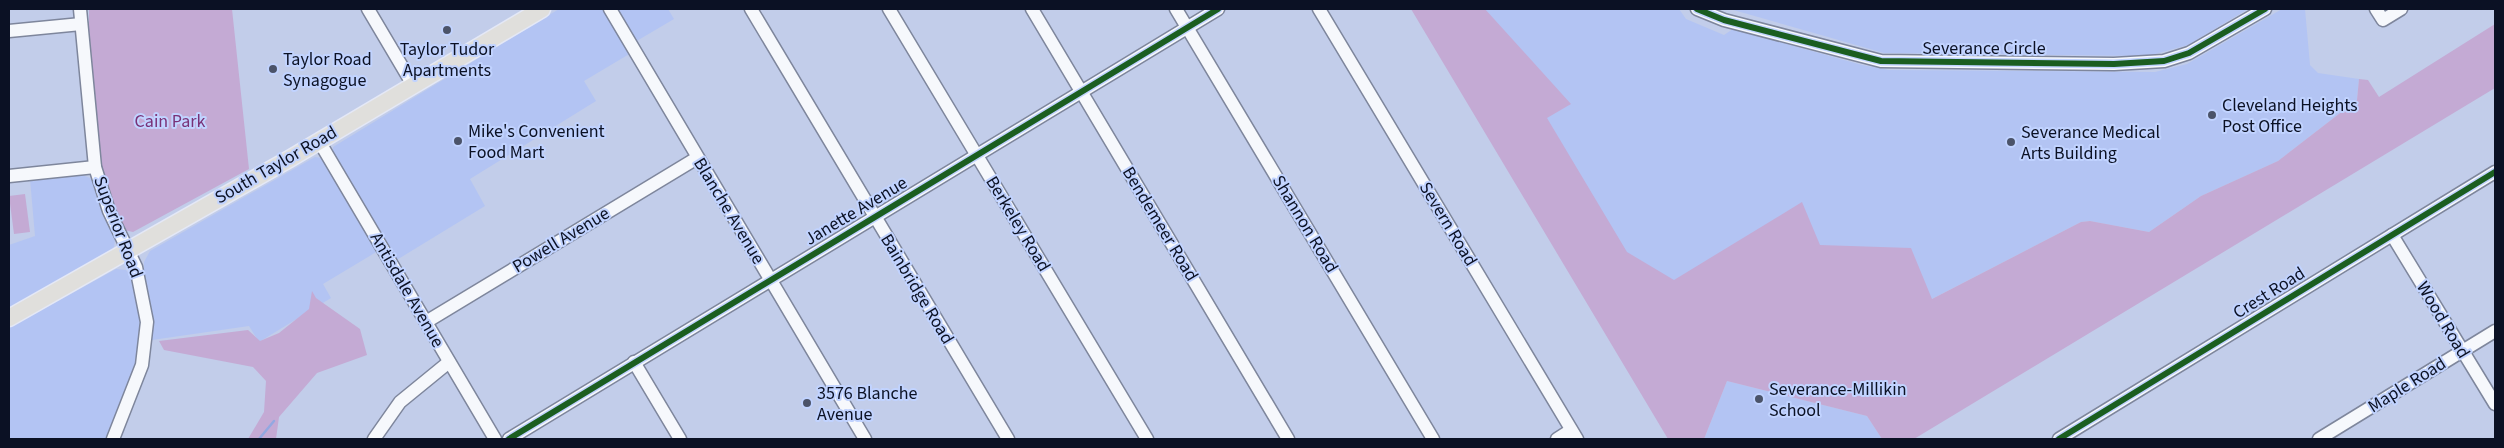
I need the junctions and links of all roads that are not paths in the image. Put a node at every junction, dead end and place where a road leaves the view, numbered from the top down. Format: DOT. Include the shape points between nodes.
graph roads {
  1 [pos="80,9"];
  2 [pos="368,9"];
  3 [pos="542,9"];
  4 [pos="610,9"];
  5 [pos="750,9"];
  6 [pos="889,9"];
  7 [pos="1032,9"];
  8 [pos="1176,9"];
  9 [pos="1218,9"];
  10 [pos="1319,9"];
  11 [pos="1697,9"];
  12 [pos="2265,9"];
  13 [pos="2401,9"];
  14 [pos="2379,14"];
  15 [pos="81,24"];
  16 [pos="1187,27"];
  17 [pos="9,32"];
  18 [pos="413,85"];
  19 [pos="1081,92"];
  20 [pos="319,141"];
  21 [pos="977,155"];
  22 [pos="697,158"];
  23 [pos="95,167"];
  24 [pos="2495,172"];
  25 [pos="9,176"];
  26 [pos="874,216"];
  27 [pos="2392,235"];
  28 [pos="128,252"];
  29 [pos="771,280"];
  30 [pos="9,318"];
  31 [pos="426,322"];
  32 [pos="2495,331"];
  33 [pos="2462,351"];
  34 [pos="449,362"];
  35 [pos="634,362"];
  36 [pos="2495,404"];
  37 [pos="1574,435"];
  38 [pos="113,439"];
  39 [pos="374,439"];
  40 [pos="495,439"];
  41 [pos="510,439"];
  42 [pos="680,439"];
  43 [pos="865,439"];
  44 [pos="1008,439"];
  45 [pos="1147,439"];
  46 [pos="1288,439"];
  47 [pos="1433,439"];
  48 [pos="1557,439"];
  49 [pos="2059,439"];
  50 [pos="2319,439"];
  1 -- 15 [label="street, Superior Road"];
  2 -- 18 [label="street"];
  3 -- 18 [label="main road, South Taylor Road"];
  4 -- 22 [label="street, Blanche Avenue"];
  5 -- 26 [label="street, Bainbridge Road"];
  6 -- 21 [label="street, Berkeley Road"];
  7 -- 19 [label="street, Bendemeer Road"];
  8 -- 16 [label="street, Shannon Road"];
  9 -- 16 [label="street, Janette Avenue"];
  10 -- 37 [label="street, Severn Road"];
  11 -- 12 [label="street, Severance Circle" via="1724,20 1881,61 2114,64 2164,61 2189,53"];
  13 -- 14 [label="street"];
  15 -- 17 [label="street"];
  15 -- 23 [label="street, Superior Road"];
  16 -- 19 [label="street, Janette Avenue"];
  16 -- 47 [label="street, Shannon Road"];
  18 -- 20 [label="main road, South Taylor Road"];
  19 -- 21 [label="street, Janette Avenue"];
  19 -- 46 [label="street, Bendemeer Road"];
  20 -- 28 [label="main road, South Taylor Road"];
  20 -- 31 [label="street, Antisdale Avenue"];
  21 -- 26 [label="street, Janette Avenue"];
  21 -- 45 [label="street, Berkeley Road"];
  22 -- 29 [label="street, Blanche Avenue"];
  22 -- 31 [label="street, Powell Avenue"];
  23 -- 25 [label="street"];
  23 -- 28 [label="street, Superior Road" via="109,211"];
  24 -- 27 [label="street, Crest Road"];
  26 -- 29 [label="street, Janette Avenue"];
  26 -- 44 [label="street, Bainbridge Road"];
  27 -- 33 [label="street, Wood Road"];
  27 -- 49 [label="street, Crest Road"];
  28 -- 30 [label="main road, South Taylor Road"];
  28 -- 38 [label="street, Superior Road" via="143,295 147,343 142,365"];
  29 -- 35 [label="street, Janette Avenue"];
  29 -- 43 [label="street, Blanche Avenue"];
  31 -- 34 [label="street, Antisdale Avenue"];
  32 -- 33 [label="street, Maple Road"];
  33 -- 36 [label="street, Wood Road"];
  33 -- 50 [label="street, Maple Road"];
  34 -- 39 [label="street" via="400,402"];
  34 -- 40 [label="street, Antisdale Avenue"];
  35 -- 41 [label="street, Janette Avenue"];
  35 -- 42 [label="street"];
  37 -- 48 [label="street"];
}
